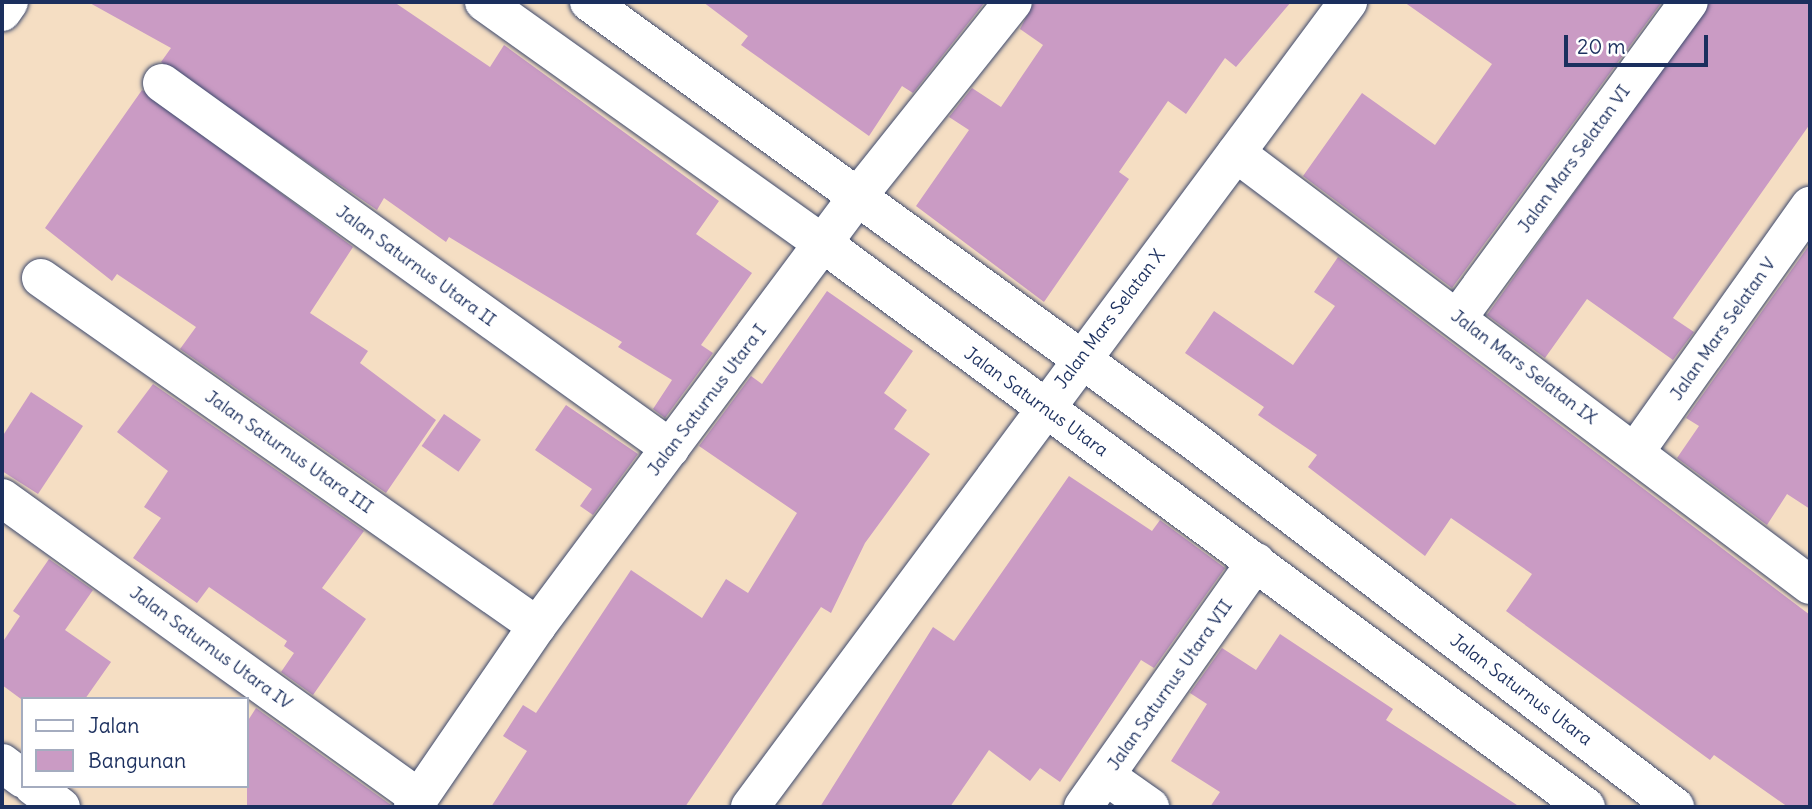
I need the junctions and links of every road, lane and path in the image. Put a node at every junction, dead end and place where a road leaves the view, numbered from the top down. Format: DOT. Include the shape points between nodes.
graph roads {
  1 [pos="9,2"];
  2 [pos="484,2"];
  3 [pos="589,2"];
  4 [pos="1013,2"];
  5 [pos="1348,2"];
  6 [pos="1689,2"];
  7 [pos="2,12"];
  8 [pos="162,83"];
  9 [pos="1236,153"];
  10 [pos="858,196"];
  11 [pos="1810,206"];
  12 [pos="825,245"];
  13 [pos="41,278"];
  14 [pos="1459,316"];
  15 [pos="1080,359"];
  16 [pos="1044,409"];
  17 [pos="670,448"];
  18 [pos="1635,452"];
  19 [pos="2,498"];
  20 [pos="1256,562"];
  21 [pos="1805,571"];
  22 [pos="537,626"];
  23 [pos="2,763"];
  24 [pos="1106,776"];
  25 [pos="21,777"];
  26 [pos="36,788"];
  27 [pos="416,803"];
  28 [pos="61,807"];
  29 [pos="750,807"];
  30 [pos="1083,807"];
  31 [pos="1150,807"];
  32 [pos="1586,807"];
  33 [pos="1675,807"];
  1 -- 7 [label="street"];
  2 -- 12 [label="street, Jalan Saturnus Utara"];
  3 -- 10 [label="street, Jalan Saturnus Utara"];
  4 -- 10 [label="street, Jalan Saturnus Utara I"];
  5 -- 9 [label="street, Jalan Mars Selatan X"];
  6 -- 14 [label="street, Jalan Mars Selatan VI"];
  8 -- 17 [label="street, Jalan Saturnus Utara II"];
  9 -- 14 [label="street, Jalan Mars Selatan IX"];
  9 -- 15 [label="street, Jalan Mars Selatan X"];
  10 -- 12 [label="street, Jalan Saturnus Utara I"];
  10 -- 15 [label="street, Jalan Saturnus Utara"];
  11 -- 18 [label="street, Jalan Mars Selatan V"];
  12 -- 16 [label="street, Jalan Saturnus Utara"];
  12 -- 17 [label="street, Jalan Saturnus Utara I"];
  13 -- 22 [label="street, Jalan Saturnus Utara III"];
  14 -- 18 [label="street, Jalan Mars Selatan IX"];
  15 -- 16 [label="street, Jalan Mars Selatan X"];
  15 -- 33 [label="street, Jalan Saturnus Utara"];
  16 -- 20 [label="street, Jalan Saturnus Utara"];
  16 -- 29 [label="street, Jalan Mars Selatan X"];
  17 -- 22 [label="street, Jalan Saturnus Utara I"];
  18 -- 21 [label="street, Jalan Mars Selatan IX"];
  19 -- 27 [label="street, Jalan Saturnus Utara IV"];
  20 -- 24 [label="street, Jalan Saturnus Utara VII"];
  20 -- 32 [label="street, Jalan Saturnus Utara"];
  22 -- 27 [label="street, Jalan Saturnus Utara I"];
  23 -- 25 [label="street"];
  24 -- 30 [label="street, Jalan Saturnus Utara VII"];
  24 -- 31 [label="street"];
  26 -- 28 [label="street"];
}
